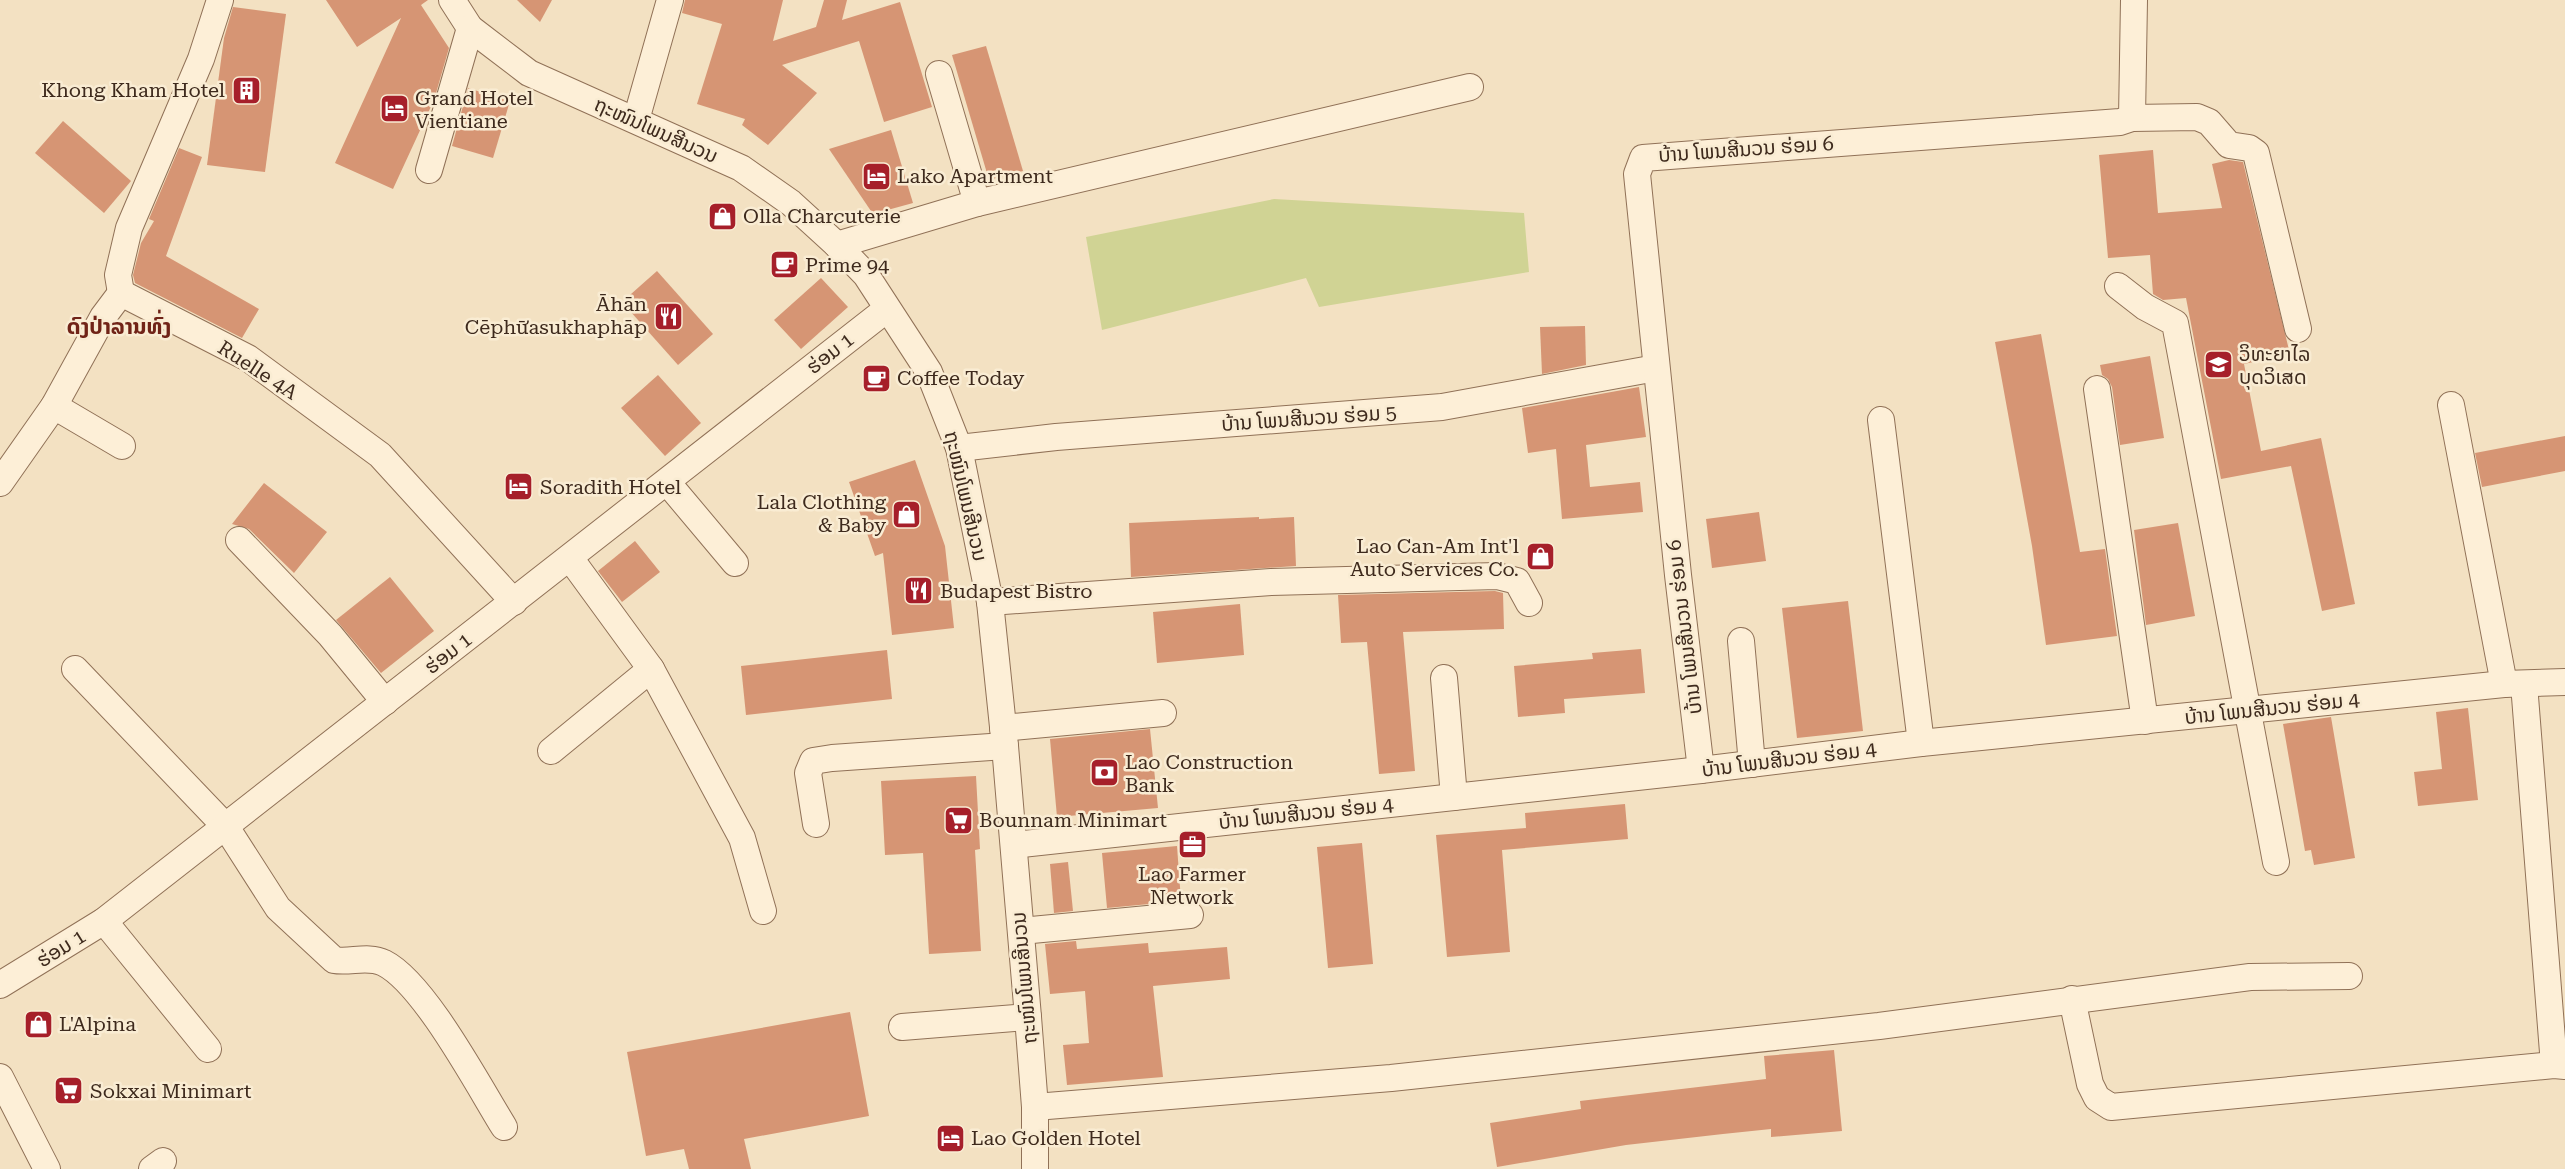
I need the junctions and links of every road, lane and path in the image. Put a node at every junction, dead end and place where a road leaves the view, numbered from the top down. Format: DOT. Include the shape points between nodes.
graph roads {
  1 [pos="220,0"];
  2 [pos="452,0"];
  3 [pos="670,0"];
  4 [pos="2134,0"];
  5 [pos="470,28"];
  6 [pos="939,74"];
  7 [pos="1470,87"];
  8 [pos="2132,117"];
  9 [pos="636,120"];
  10 [pos="429,170"];
  11 [pos="976,203"];
  12 [pos="837,245"];
  13 [pos="2118,286"];
  14 [pos="121,293"];
  15 [pos="887,309"];
  16 [pos="2298,329"];
  17 [pos="1656,368"];
  18 [pos="2097,389"];
  19 [pos="2451,405"];
  20 [pos="54,406"];
  21 [pos="1881,420"];
  22 [pos="122,446"];
  23 [pos="959,448"];
  24 [pos="667,482"];
  25 [pos="0,483"];
  26 [pos="239,540"];
  27 [pos="570,558"];
  28 [pos="735,563"];
  29 [pos="514,602"];
  30 [pos="990,602"];
  31 [pos="1529,603"];
  32 [pos="1741,641"];
  33 [pos="75,669"];
  34 [pos="651,669"];
  35 [pos="1444,678"];
  36 [pos="2565,682"];
  37 [pos="2514,684"];
  38 [pos="385,702"];
  39 [pos="2249,711"];
  40 [pos="1163,713"];
  41 [pos="2145,721"];
  42 [pos="1004,737"];
  43 [pos="1921,743"];
  44 [pos="551,751"];
  45 [pos="1752,764"];
  46 [pos="1701,770"];
  47 [pos="1454,797"];
  48 [pos="816,824"];
  49 [pos="226,827"];
  50 [pos="1014,845"];
  51 [pos="2276,862"];
  52 [pos="763,911"];
  53 [pos="1190,915"];
  54 [pos="104,921"];
  55 [pos="1021,931"];
  56 [pos="2349,976"];
  57 [pos="0,985"];
  58 [pos="2072,999"];
  59 [pos="1028,1017"];
  60 [pos="902,1027"];
  61 [pos="208,1049"];
  62 [pos="2560,1065"];
  63 [pos="0,1077"];
  64 [pos="1035,1107"];
  65 [pos="504,1127"];
  66 [pos="47,1169"];
  67 [pos="1035,1169"];
  1 -- 14 [label="street" via="201,59 129,228 118,275"];
  2 -- 5 [label="street, ຖະໜົນໂພນສີນວນ"];
  3 -- 9 [label="street"];
  4 -- 8 [label="street"];
  5 -- 9 [label="street, ຖະໜົນໂພນສີນວນ" via="529,73"];
  5 -- 10 [label="street"];
  6 -- 11 [label="street"];
  7 -- 11 [label="street"];
  8 -- 16 [label="street" via="2197,117 2209,122 2229,145 2256,153"];
  8 -- 17 [label="street, ບ້ານ ໂພນສີນວນ ຮ່ອມ 6" via="2120,122 1643,158 1637,174"];
  9 -- 12 [label="street, ຖະໜົນໂພນສີນວນ" via="741,168 791,203"];
  11 -- 12 [label="street"];
  12 -- 15 [label="street, ຖະໜົນໂພນສີນວນ" via="866,275"];
  13 -- 39 [label="street" via="2175,323"];
  14 -- 20 [label="street" via="103,317"];
  14 -- 29 [label="street, Ruelle 4A" via="248,358 380,455"];
  15 -- 23 [label="street, ຖະໜົນໂພນສີນວນ" via="929,372"];
  15 -- 24 [label="street, ຮ່ອມ 1"];
  17 -- 23 [label="street, ບ້ານ ໂພນສີນວນ ຮ່ອມ 5" via="1443,407"];
  17 -- 46 [label="street, ບ້ານ ໂພນສີນວນ ຮ່ອມ 6"];
  18 -- 41 [label="street"];
  19 -- 37 [label="street"];
  20 -- 22 [label="street"];
  20 -- 25 [label="street"];
  21 -- 43 [label="street"];
  23 -- 30 [label="street, ຖະໜົນໂພນສີນວນ"];
  24 -- 27 [label="street, ຮ່ອມ 1"];
  24 -- 28 [label="street"];
  26 -- 38 [label="street" via="330,635"];
  27 -- 29 [label="street, ຮ່ອມ 1"];
  27 -- 34 [label="street"];
  29 -- 38 [label="street, ຮ່ອມ 1"];
  30 -- 31 [label="street" via="1271,582 1497,576 1517,581"];
  30 -- 42 [label="street, ຖະໜົນໂພນສີນວນ"];
  32 -- 45 [label="street"];
  33 -- 49 [label="street"];
  34 -- 44 [label="street"];
  34 -- 52 [label="street" via="742,838"];
  35 -- 47 [label="street"];
  36 -- 37 [label="street, ບ້ານ ໂພນສີນວນ ຮ່ອມ 4"];
  37 -- 39 [label="street, ບ້ານ ໂພນສີນວນ ຮ່ອມ 4"];
  37 -- 62 [label="street"];
  38 -- 49 [label="street, ຮ່ອມ 1"];
  39 -- 41 [label="street, ບ້ານ ໂພນສີນວນ ຮ່ອມ 4"];
  39 -- 51 [label="street"];
  40 -- 42 [label="street"];
  41 -- 43 [label="street, ບ້ານ ໂພນສີນວນ ຮ່ອມ 4"];
  42 -- 48 [label="street" via="813,761 808,773"];
  42 -- 50 [label="street, ຖະໜົນໂພນສີນວນ"];
  43 -- 45 [label="street, ບ້ານ ໂພນສີນວນ ຮ່ອມ 4"];
  45 -- 46 [label="street, ບ້ານ ໂພນສີນວນ ຮ່ອມ 4"];
  46 -- 47 [label="street, ບ້ານ ໂພນສີນວນ ຮ່ອມ 4"];
  47 -- 50 [label="street, ບ້ານ ໂພນສີນວນ ຮ່ອມ 4"];
  49 -- 54 [label="street, ຮ່ອມ 1"];
  49 -- 65 [label="street" via="278,908 333,960 374,960 402,975 426,1002"];
  50 -- 55 [label="street, ຖະໜົນໂພນສີນວນ"];
  53 -- 55 [label="street"];
  54 -- 57 [label="street, ຮ່ອມ 1"];
  54 -- 61 [label="street"];
  55 -- 59 [label="street, ຖະໜົນໂພນສີນວນ"];
  56 -- 58 [label="street" via="2250,977"];
  58 -- 62 [label="street" via="2090,1084 2097,1098 2111,1107"];
  58 -- 64 [label="street" via="1880,1026 1403,1077"];
  59 -- 60 [label="street"];
  59 -- 64 [label="street, ຖະໜົນໂພນສີນວນ"];
  63 -- 66 [label="street"];
  64 -- 67 [label="street, ຖະໜົນໂພນສີນວນ"];
}
